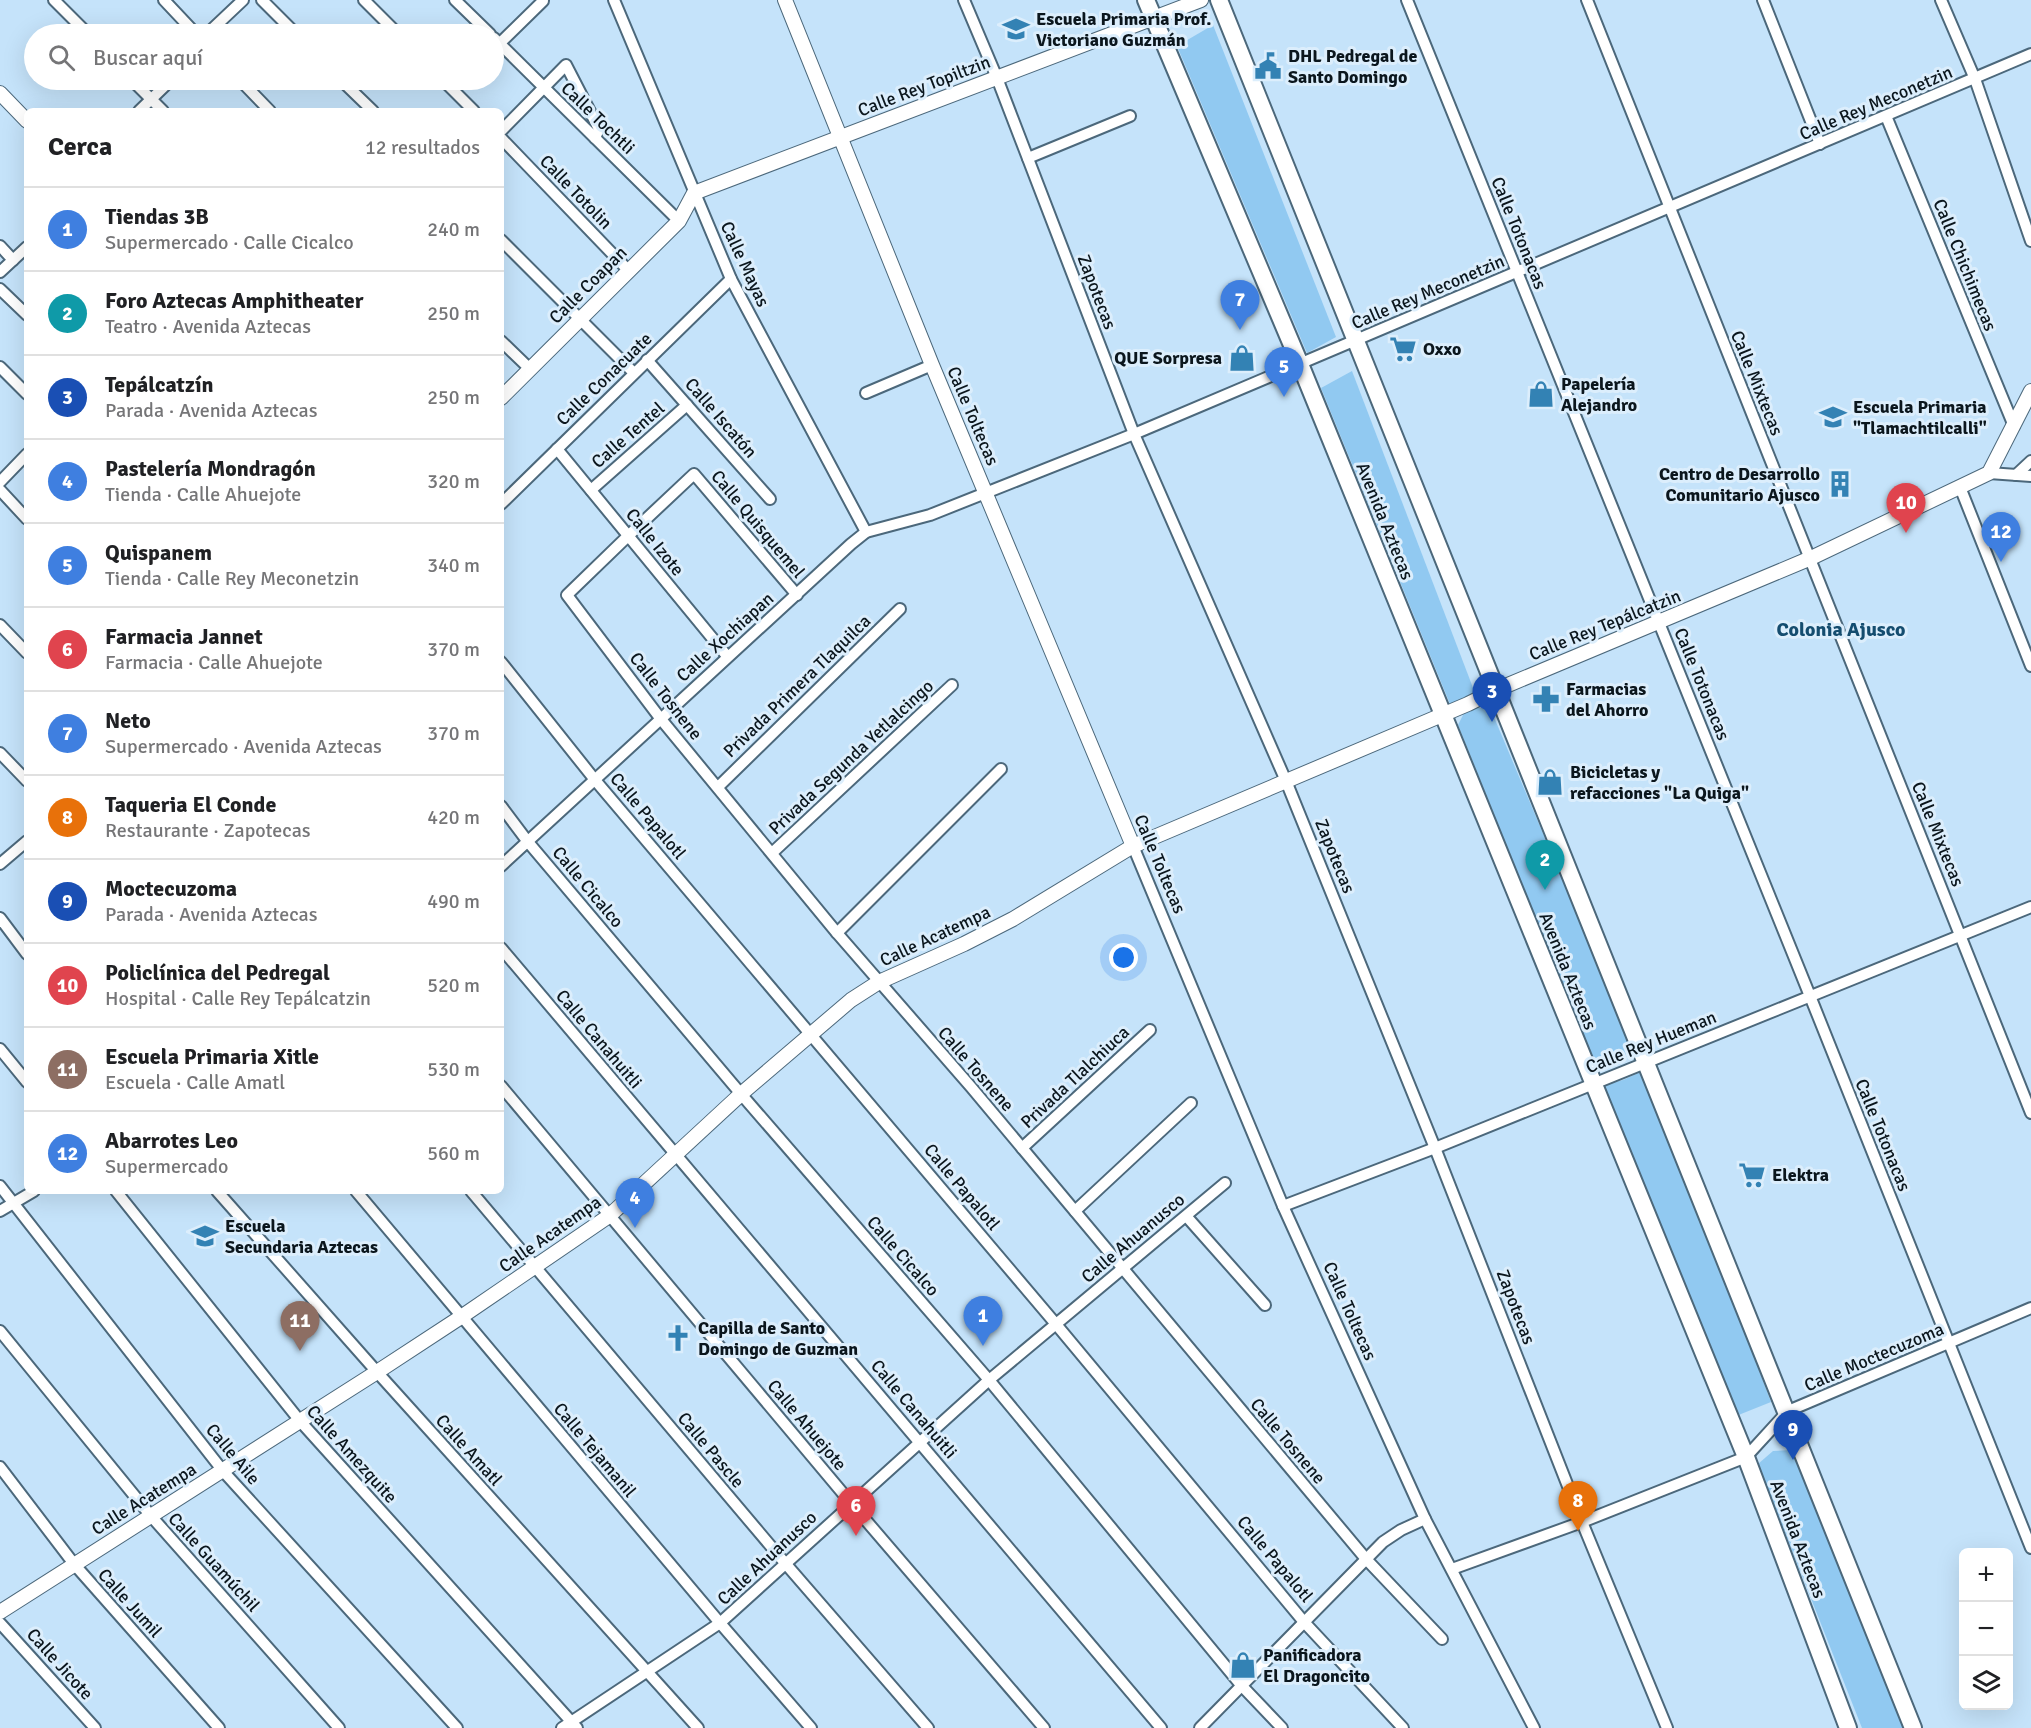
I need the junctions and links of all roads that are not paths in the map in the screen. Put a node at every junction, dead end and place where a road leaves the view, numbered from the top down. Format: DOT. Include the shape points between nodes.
graph roads {
  1 [pos="54,0"];
  2 [pos="164,0"];
  3 [pos="243,0"];
  4 [pos="262,0"];
  5 [pos="364,0"];
  6 [pos="455,0"];
  7 [pos="615,0"];
  8 [pos="785,0"];
  9 [pos="964,0"];
  10 [pos="1146,0"];
  11 [pos="1202,0"];
  12 [pos="1219,0"];
  13 [pos="1407,0"];
  14 [pos="1587,0"];
  15 [pos="1763,0"];
  16 [pos="1941,0"];
  17 [pos="543,1"];
  18 [pos="1153,18"];
  19 [pos="78,24"];
  20 [pos="187,24"];
  21 [pos="218,24"];
  22 [pos="286,24"];
  23 [pos="388,24"];
  24 [pos="480,24"];
  25 [pos="504,34"];
  26 [pos="504,49"];
  27 [pos="2031,54"];
  28 [pos="997,78"];
  29 [pos="1975,79"];
  30 [pos="543,88"];
  31 [pos="142,90"];
  32 [pos="160,90"];
  33 [pos="250,90"];
  34 [pos="351,90"];
  35 [pos="453,90"];
  36 [pos="0,93"];
  37 [pos="151,99"];
  38 [pos="143,108"];
  39 [pos="160,108"];
  40 [pos="267,108"];
  41 [pos="370,108"];
  42 [pos="471,108"];
  43 [pos="1130,116"];
  44 [pos="1886,116"];
  45 [pos="24,118"];
  46 [pos="504,128"];
  47 [pos="840,137"];
  48 [pos="595,138"];
  49 [pos="504,141"];
  50 [pos="1820,144"];
  51 [pos="1028,158"];
  52 [pos="694,193"];
  53 [pos="1668,208"];
  54 [pos="679,221"];
  55 [pos="2031,241"];
  56 [pos="504,243"];
  57 [pos="0,246"];
  58 [pos="24,250"];
  59 [pos="13,260"];
  60 [pos="628,270"];
  61 [pos="0,272"];
  62 [pos="1517,272"];
  63 [pos="731,279"];
  64 [pos="0,288"];
  65 [pos="24,312"];
  66 [pos="580,319"];
  67 [pos="1355,341"];
  68 [pos="504,344"];
  69 [pos="647,360"];
  70 [pos="1300,364"];
  71 [pos="932,365"];
  72 [pos="0,367"];
  73 [pos="530,369"];
  74 [pos="634,373"];
  75 [pos="24,391"];
  76 [pos="2031,391"];
  77 [pos="866,393"];
  78 [pos="504,395"];
  79 [pos="687,405"];
  80 [pos="2014,426"];
  81 [pos="1134,434"];
  82 [pos="557,449"];
  83 [pos="24,457"];
  84 [pos="2031,461"];
  85 [pos="1989,473"];
  86 [pos="2016,475"];
  87 [pos="2031,476"];
  88 [pos="0,482"];
  89 [pos="1960,487"];
  90 [pos="0,490"];
  91 [pos="591,490"];
  92 [pos="986,494"];
  93 [pos="770,499"];
  94 [pos="504,501"];
  95 [pos="24,516"];
  96 [pos="866,532"];
  97 [pos="628,536"];
  98 [pos="1811,558"];
  99 [pos="797,595"];
  100 [pos="900,609"];
  101 [pos="1659,622"];
  102 [pos="0,625"];
  103 [pos="24,650"];
  104 [pos="727,656"];
  105 [pos="504,666"];
  106 [pos="2031,666"];
  107 [pos="952,685"];
  108 [pos="1496,690"];
  109 [pos="1443,714"];
  110 [pos="660,718"];
  111 [pos="0,753"];
  112 [pos="1001,769"];
  113 [pos="24,778"];
  114 [pos="595,780"];
  115 [pos="1286,781"];
  116 [pos="718,787"];
  117 [pos="504,810"];
  118 [pos="528,842"];
  119 [pos="24,844"];
  120 [pos="1133,846"];
  121 [pos="772,853"];
  122 [pos="504,863"];
  123 [pos="0,864"];
  124 [pos="2031,907"];
  125 [pos="0,918"];
  126 [pos="837,933"];
  127 [pos="1960,935"];
  128 [pos="24,950"];
  129 [pos="504,952"];
  130 [pos="879,982"];
  131 [pos="1810,996"];
  132 [pos="1150,1030"];
  133 [pos="809,1035"];
  134 [pos="0,1049"];
  135 [pos="1648,1062"];
  136 [pos="24,1078"];
  137 [pos="1593,1083"];
  138 [pos="504,1090"];
  139 [pos="741,1094"];
  140 [pos="1191,1103"];
  141 [pos="2031,1113"];
  142 [pos="1022,1148"];
  143 [pos="1436,1148"];
  144 [pos="675,1156"];
  145 [pos="1225,1183"];
  146 [pos="0,1186"];
  147 [pos="29,1194"];
  148 [pos="118,1194"];
  149 [pos="221,1194"];
  150 [pos="358,1194"];
  151 [pos="474,1194"];
  152 [pos="14,1203"];
  153 [pos="1283,1206"];
  154 [pos="0,1211"];
  155 [pos="1075,1211"];
  156 [pos="609,1216"];
  157 [pos="1187,1216"];
  158 [pos="535,1267"];
  159 [pos="1122,1270"];
  160 [pos="1265,1305"];
  161 [pos="2031,1308"];
  162 [pos="461,1317"];
  163 [pos="1055,1323"];
  164 [pos="0,1331"];
  165 [pos="1949,1343"];
  166 [pos="377,1372"];
  167 [pos="989,1380"];
  168 [pos="1788,1411"];
  169 [pos="300,1421"];
  170 [pos="921,1442"];
  171 [pos="1746,1457"];
  172 [pos="0,1467"];
  173 [pos="223,1471"];
  174 [pos="851,1503"];
  175 [pos="151,1516"];
  176 [pos="1425,1519"];
  177 [pos="1582,1522"];
  178 [pos="2031,1548"];
  179 [pos="1366,1559"];
  180 [pos="785,1563"];
  181 [pos="74,1564"];
  182 [pos="1452,1569"];
  183 [pos="0,1612"];
  184 [pos="1304,1622"];
  185 [pos="0,1623"];
  186 [pos="720,1623"];
  187 [pos="1442,1639"];
  188 [pos="647,1672"];
  189 [pos="1241,1685"];
  190 [pos="570,1726"];
  191 [pos="95,1728"];
  192 [pos="219,1728"];
  193 [pos="339,1728"];
  194 [pos="457,1728"];
  195 [pos="698,1728"];
  196 [pos="811,1728"];
  197 [pos="928,1728"];
  198 [pos="1044,1728"];
  199 [pos="1161,1728"];
  200 [pos="1200,1728"];
  201 [pos="1282,1728"];
  202 [pos="1403,1728"];
  203 [pos="1534,1728"];
  204 [pos="1667,1728"];
  205 [pos="1848,1728"];
  206 [pos="1913,1728"];
  1 -- 19 [label="street"];
  2 -- 20 [label="street"];
  3 -- 21 [label="street"];
  4 -- 22 [label="street"];
  5 -- 23 [label="street"];
  6 -- 24 [label="street"];
  7 -- 52 [label="street, Calle Mayas"];
  8 -- 47 [label="street, Calle Toltecas"];
  9 -- 28 [label="street, Zapotecas"];
  10 -- 18 [label="main road, Avenida Aztecas"];
  11 -- 18 [label="street, Calle Rey Topiltzin"];
  12 -- 67 [label="main road, Avenida Aztecas"];
  13 -- 62 [label="street, Calle Totonacas"];
  14 -- 53 [label="street, Calle Mixtecas"];
  15 -- 50 [label="street"];
  16 -- 29 [label="street"];
  17 -- 25 [label="street"];
  18 -- 28 [label="street, Calle Rey Topiltzin"];
  18 -- 70 [label="main road, Avenida Aztecas"];
  26 -- 30 [label="street, Calle Tochtli"];
  27 -- 29 [label="street, Calle Rey Meconetzin"];
  28 -- 47 [label="street, Calle Rey Topiltzin"];
  28 -- 51 [label="street, Zapotecas"];
  29 -- 44 [label="street, Calle Rey Meconetzin"];
  29 -- 55 [label="street"];
  30 -- 46 [label="street"];
  30 -- 48 [label="street, Calle Tochtli"];
  30 -- 48 [label="street" via="566,65 599,129"];
  31 -- 37 [label="street"];
  32 -- 37 [label="street"];
  33 -- 40 [label="street"];
  34 -- 41 [label="street"];
  35 -- 42 [label="street"];
  36 -- 45 [label="street"];
  37 -- 38 [label="street"];
  37 -- 39 [label="street"];
  43 -- 51 [label="street"];
  44 -- 50 [label="street, Calle Rey Meconetzin"];
  44 -- 80 [label="street, Calle Chichimecas"];
  47 -- 52 [label="street, Calle Rey Topiltzin"];
  47 -- 71 [label="street, Calle Toltecas"];
  48 -- 54 [label="street, Calle Tochtli"];
  49 -- 60 [label="street, Calle Totolin"];
  50 -- 53 [label="street, Calle Rey Meconetzin"];
  51 -- 81 [label="street, Zapotecas"];
  52 -- 54 [label="street, Calle Coapan"];
  52 -- 63 [label="street, Calle Mayas"];
  53 -- 62 [label="street, Calle Rey Meconetzin"];
  53 -- 98 [label="street, Calle Mixtecas"];
  54 -- 60 [label="street, Calle Coapan"];
  56 -- 66 [label="street"];
  57 -- 59 [label="street"];
  58 -- 59 [label="street"];
  59 -- 61 [label="street"];
  60 -- 66 [label="street, Calle Coapan"];
  62 -- 67 [label="street, Calle Rey Meconetzin"];
  62 -- 101 [label="street, Calle Totonacas"];
  63 -- 69 [label="street, Calle Conacuate"];
  63 -- 96 [label="street, Calle Mayas"];
  64 -- 65 [label="street"];
  66 -- 73 [label="street, Calle Coapan"];
  66 -- 74 [label="street"];
  67 -- 70 [label="street, Calle Rey Meconetzin"];
  67 -- 108 [label="main road, Avenida Aztecas"];
  68 -- 73 [label="street"];
  69 -- 74 [label="street, Calle Conacuate"];
  69 -- 79 [label="street, Calle Iscatón"];
  70 -- 81 [label="street, Calle Rey Meconetzin"];
  70 -- 109 [label="main road, Avenida Aztecas"];
  71 -- 77 [label="street"];
  71 -- 92 [label="street, Calle Toltecas"];
  72 -- 75 [label="street"];
  73 -- 78 [label="street, Calle Coapan"];
  74 -- 82 [label="street, Calle Conacuate"];
  76 -- 80 [label="street"];
  79 -- 91 [label="street, Calle Tentel"];
  79 -- 93 [label="street, Calle Iscatón"];
  80 -- 85 [label="street"];
  81 -- 92 [label="street, Calle Rey Meconetzin"];
  81 -- 115 [label="street, Zapotecas"];
  82 -- 91 [label="street, Calle Izote"];
  82 -- 94 [label="street, Calle Conacuate"];
  83 -- 88 [label="street"];
  84 -- 86 [label="street"];
  85 -- 86 [label="street"];
  85 -- 89 [label="street, Calle Rey Tepálcatzin"];
  86 -- 87 [label="street"];
  89 -- 98 [label="street, Calle Rey Tepálcatzin"];
  89 -- 106 [label="street"];
  90 -- 95 [label="street"];
  91 -- 97 [label="street, Calle Izote"];
  92 -- 96 [label="street, Calle Rey Meconetzin" via="930,515"];
  92 -- 120 [label="street, Calle Toltecas"];
  96 -- 99 [label="street, Calle Xochiapan"];
  97 -- 99 [label="street, Calle Quisquemel" via="694,474"];
  97 -- 104 [label="street, Calle Izote"];
  97 -- 110 [label="street, Calle Tosnene" via="567,595"];
  98 -- 101 [label="street, Calle Rey Tepálcatzin"];
  98 -- 127 [label="street, Calle Mixtecas"];
  99 -- 104 [label="street, Calle Xochiapan"];
  100 -- 116 [label="street, Privada Primera Tlaquilca"];
  101 -- 108 [label="street, Calle Rey Tepálcatzin"];
  101 -- 131 [label="street, Calle Totonacas"];
  102 -- 103 [label="street"];
  104 -- 110 [label="street, Calle Xochiapan"];
  105 -- 114 [label="street, Calle Papalotl"];
  107 -- 121 [label="street, Privada Segunda Yetlalcingo"];
  108 -- 109 [label="street, Calle Rey Tepálcatzin"];
  108 -- 135 [label="main road, Avenida Aztecas"];
  109 -- 115 [label="street, Calle Rey Tepálcatzin"];
  109 -- 137 [label="main road, Avenida Aztecas"];
  110 -- 114 [label="street, Calle Xochiapan"];
  110 -- 116 [label="street, Calle Tosnene"];
  111 -- 113 [label="street"];
  112 -- 126 [label="street"];
  114 -- 118 [label="street, Calle Xochiapan"];
  114 -- 133 [label="street, Calle Papalotl"];
  115 -- 120 [label="street, Calle Rey Tepálcatzin"];
  115 -- 143 [label="street, Zapotecas"];
  116 -- 121 [label="street, Calle Tosnene"];
  117 -- 118 [label="street, Calle Cicalco"];
  118 -- 122 [label="street, Calle Xochiapan"];
  118 -- 139 [label="street, Calle Cicalco"];
  119 -- 123 [label="street"];
  120 -- 130 [label="street, Calle Acatempa" via="1027,912"];
  120 -- 153 [label="street, Calle Toltecas"];
  121 -- 126 [label="street, Calle Tosnene"];
  124 -- 127 [label="street, Calle Rey Hueman"];
  125 -- 128 [label="street"];
  126 -- 130 [label="street, Calle Tosnene"];
  127 -- 131 [label="street, Calle Rey Hueman"];
  127 -- 141 [label="street, Calle Mixtecas"];
  129 -- 144 [label="street, Calle Canahuitli"];
  130 -- 133 [label="street, Calle Acatempa"];
  130 -- 142 [label="street, Calle Tosnene"];
  131 -- 135 [label="street, Calle Rey Hueman"];
  131 -- 165 [label="street, Calle Totonacas"];
  132 -- 142 [label="street, Privada Tlalchiuca"];
  133 -- 139 [label="street, Calle Acatempa"];
  133 -- 163 [label="street, Calle Papalotl"];
  134 -- 136 [label="street"];
  135 -- 137 [label="street, Calle Rey Hueman"];
  135 -- 168 [label="main road, Avenida Aztecas"];
  137 -- 143 [label="street, Calle Rey Hueman"];
  137 -- 171 [label="main road, Avenida Aztecas"];
  138 -- 156 [label="street, Calle Ahuejote"];
  139 -- 144 [label="street, Calle Acatempa"];
  139 -- 167 [label="street, Calle Cicalco"];
  140 -- 155 [label="street"];
  142 -- 155 [label="street, Calle Tosnene"];
  143 -- 153 [label="street, Calle Rey Hueman"];
  143 -- 177 [label="street, Zapotecas"];
  144 -- 156 [label="street, Calle Acatempa"];
  144 -- 170 [label="street, Calle Canahuitli"];
  145 -- 157 [label="street, Calle Ahuanusco"];
  146 -- 152 [label="street, Calle Aile"];
  147 -- 152 [label="street"];
  148 -- 169 [label="street, Calle Amezquite"];
  149 -- 166 [label="street, Calle Amatl"];
  150 -- 162 [label="street, Calle Tejamanil"];
  151 -- 158 [label="street, Calle Pascle"];
  152 -- 154 [label="street"];
  152 -- 173 [label="street, Calle Aile"];
  153 -- 176 [label="street, Calle Toltecas"];
  155 -- 159 [label="street, Calle Tosnene"];
  156 -- 158 [label="street, Calle Acatempa"];
  156 -- 174 [label="street, Calle Ahuejote"];
  157 -- 159 [label="street, Calle Ahuanusco"];
  157 -- 160 [label="street"];
  158 -- 162 [label="street, Calle Acatempa"];
  158 -- 180 [label="street, Calle Pascle"];
  159 -- 163 [label="street, Calle Ahuanusco"];
  159 -- 179 [label="street, Calle Tosnene"];
  161 -- 165 [label="street, Calle Moctecuzoma"];
  162 -- 166 [label="street, Calle Acatempa"];
  162 -- 186 [label="street, Calle Tejamanil"];
  163 -- 167 [label="street, Calle Ahuanusco"];
  163 -- 184 [label="street, Calle Papalotl"];
  164 -- 175 [label="street, Calle Guamúchil"];
  165 -- 168 [label="street, Calle Moctecuzoma"];
  165 -- 178 [label="street, Calle Totonacas"];
  166 -- 169 [label="street, Calle Acatempa"];
  166 -- 188 [label="street, Calle Amatl"];
  167 -- 170 [label="street, Calle Ahuanusco"];
  167 -- 189 [label="street, Calle Cicalco"];
  168 -- 171 [label="street, Calle Moctecuzoma"];
  168 -- 206 [label="main road, Avenida Aztecas"];
  169 -- 173 [label="street, Calle Acatempa"];
  169 -- 190 [label="street, Calle Amezquite"];
  170 -- 174 [label="street, Calle Ahuanusco"];
  170 -- 199 [label="street, Calle Canahuitli"];
  171 -- 177 [label="street"];
  171 -- 205 [label="main road, Avenida Aztecas"];
  172 -- 181 [label="street, Calle Jumil"];
  173 -- 175 [label="street, Calle Acatempa"];
  173 -- 194 [label="street, Calle Aile"];
  174 -- 180 [label="street, Calle Ahuanusco"];
  174 -- 198 [label="street, Calle Ahuejote"];
  175 -- 181 [label="street, Calle Acatempa"];
  175 -- 193 [label="street, Calle Guamúchil"];
  176 -- 179 [label="street" via="1383,1542"];
  176 -- 182 [label="street, Calle Toltecas"];
  177 -- 182 [label="street"];
  177 -- 204 [label="street, Zapotecas"];
  179 -- 184 [label="street"];
  179 -- 187 [label="street, Calle Tosnene"];
  180 -- 186 [label="street, Calle Ahuanusco"];
  180 -- 197 [label="street, Calle Pascle"];
  181 -- 183 [label="street, Calle Acatempa"];
  181 -- 192 [label="street, Calle Jumil"];
  182 -- 203 [label="street, Calle Toltecas"];
  184 -- 189 [label="street"];
  184 -- 202 [label="street, Calle Papalotl"];
  185 -- 191 [label="street, Calle Jicote"];
  186 -- 188 [label="street, Calle Ahuanusco"];
  186 -- 196 [label="street, Calle Tejamanil"];
  188 -- 190 [label="street, Calle Ahuanusco"];
  188 -- 195 [label="street, Calle Amatl"];
  189 -- 200 [label="street"];
  189 -- 201 [label="street, Calle Cicalco"];
}
